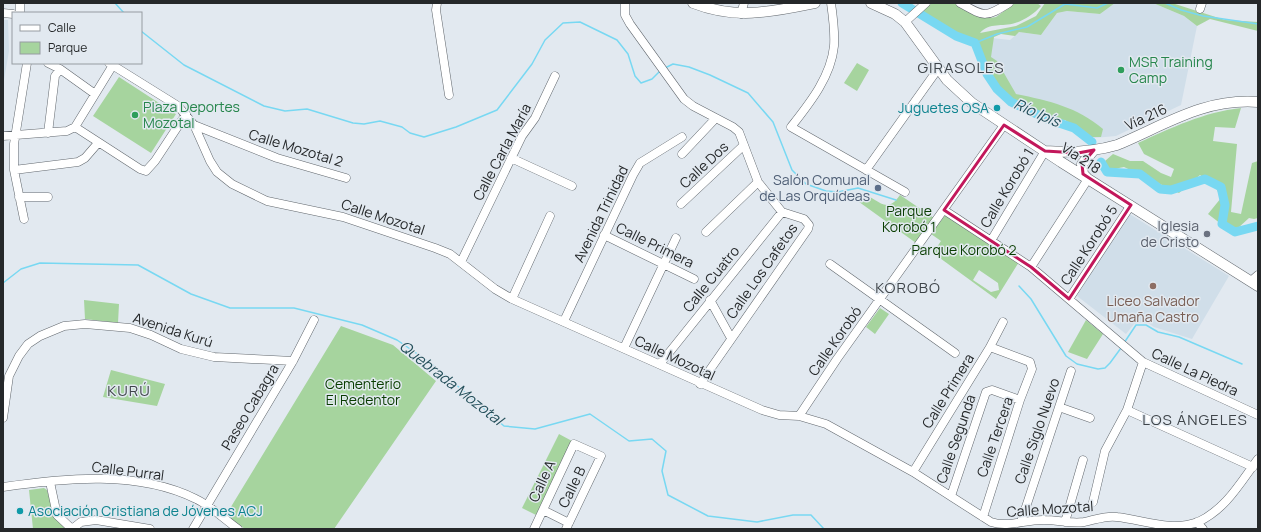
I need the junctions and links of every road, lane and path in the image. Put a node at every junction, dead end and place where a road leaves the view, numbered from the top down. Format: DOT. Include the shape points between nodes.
graph roads {
  1 [pos="437,3"];
  2 [pos="625,3"];
  3 [pos="693,3"];
  4 [pos="744,3"];
  5 [pos="815,3"];
  6 [pos="832,3"];
  7 [pos="960,3"];
  8 [pos="1009,3"];
  9 [pos="880,5"];
  10 [pos="924,5"];
  11 [pos="741,14"];
  12 [pos="908,19"];
  13 [pos="27,64"];
  14 [pos="50,64"];
  15 [pos="111,64"];
  16 [pos="60,69"];
  17 [pos="938,69"];
  18 [pos="555,76"];
  19 [pos="95,94"];
  20 [pos="449,95"];
  21 [pos="1258,102"];
  22 [pos="186,114"];
  23 [pos="715,119"];
  24 [pos="194,125"];
  25 [pos="1004,125"];
  26 [pos="75,127"];
  27 [pos="48,133"];
  28 [pos="16,135"];
  29 [pos="3,136"];
  30 [pos="682,136"];
  31 [pos="98,143"];
  32 [pos="744,145"];
  33 [pos="1094,150"];
  34 [pos="1045,151"];
  35 [pos="682,154"];
  36 [pos="511,158"];
  37 [pos="14,170"];
  38 [pos="866,170"];
  39 [pos="346,178"];
  40 [pos="1088,180"];
  41 [pos="758,182"];
  42 [pos="572,186"];
  43 [pos="905,192"];
  44 [pos="19,197"];
  45 [pos="48,197"];
  46 [pos="681,204"];
  47 [pos="1130,205"];
  48 [pos="944,210"];
  49 [pos="782,212"];
  50 [pos="550,216"];
  51 [pos="24,219"];
  52 [pos="706,232"];
  53 [pos="604,235"];
  54 [pos="676,238"];
  55 [pos="992,240"];
  56 [pos="461,262"];
  57 [pos="665,264"];
  58 [pos="830,264"];
  59 [pos="1031,267"];
  60 [pos="694,278"];
  61 [pos="1256,281"];
  62 [pos="512,298"];
  63 [pos="880,299"];
  64 [pos="1069,299"];
  65 [pos="710,300"];
  66 [pos="314,320"];
  67 [pos="564,321"];
  68 [pos="1003,322"];
  69 [pos="731,338"];
  70 [pos="990,347"];
  71 [pos="624,348"];
  72 [pos="955,354"];
  73 [pos="293,361"];
  74 [pos="1143,362"];
  75 [pos="660,364"];
  76 [pos="1071,371"];
  77 [pos="700,384"];
  78 [pos="1020,400"];
  79 [pos="1059,407"];
  80 [pos="1127,410"];
  81 [pos="799,416"];
  82 [pos="1258,416"];
  83 [pos="3,418"];
  84 [pos="1090,418"];
  85 [pos="574,444"];
  86 [pos="1258,459"];
  87 [pos="1083,460"];
  88 [pos="1253,467"];
  89 [pos="913,472"];
  90 [pos="50,482"];
  91 [pos="3,487"];
  92 [pos="951,496"];
  93 [pos="1093,502"];
  94 [pos="208,505"];
  95 [pos="543,510"];
  96 [pos="982,517"];
  97 [pos="1021,522"];
  98 [pos="1065,522"];
  99 [pos="1139,522"];
  100 [pos="1197,522"];
  101 [pos="568,526"];
  102 [pos="72,529"];
  103 [pos="150,529"];
  104 [pos="193,529"];
  105 [pos="238,529"];
  106 [pos="534,529"];
  107 [pos="1133,529"];
  108 [pos="1203,529"];
  1 -- 20 [label="street"];
  2 -- 23 [label="street, Calle Los Cafetos" via="625,15 630,24 684,99"];
  3 -- 11 [label="main road" via="715,11"];
  4 -- 11 [label="street"];
  5 -- 11 [label="main road"];
  6 -- 38 [label="street" via="834,46 830,62 809,104 791,127"];
  7 -- 8 [label="street" via="985,15"];
  9 -- 12 [label="main road, Vía 218"];
  10 -- 12 [label="street"];
  12 -- 17 [label="main road, Vía 218"];
  13 -- 28 [label="street"];
  14 -- 16 [label="street"];
  15 -- 19 [label="street"];
  15 -- 22 [label="street, Calle Mozotal" via="178,106"];
  16 -- 19 [label="street"];
  16 -- 27 [label="street" via="55,76"];
  17 -- 25 [label="main road, Vía 218" via="959,93"];
  17 -- 38 [label="street"];
  18 -- 36 [label="street, Calle Carla María" via="535,118"];
  19 -- 26 [label="street"];
  21 -- 33 [label="main road, Vía 216" via="1244,101 1207,106 1117,145"];
  22 -- 24 [label="street, Calle Mozotal"];
  22 -- 31 [label="street" via="156,161 146,171"];
  23 -- 32 [label="street, Calle Los Cafetos" via="734,127"];
  23 -- 35 [label="street"];
  24 -- 39 [label="street, Calle Mozotal 2" via="277,158"];
  24 -- 56 [label="street, Calle Mozotal" via="217,172 232,184 267,201 320,211 436,248"];
  25 -- 34 [label="main road, Vía 218"];
  25 -- 48 [label="street, Calle Korobó"];
  26 -- 27 [label="street" via="67,131"];
  26 -- 31 [label="street"];
  27 -- 28 [label="street"];
  28 -- 29 [label="street"];
  28 -- 37 [label="street"];
  30 -- 53 [label="street, Avenida Trinidad" via="640,163"];
  31 -- 37 [label="street" via="78,162"];
  32 -- 41 [label="street, Calle Los Cafetos"];
  32 -- 46 [label="street, Calle Dos"];
  33 -- 34 [label="main road, Vía 216" via="1078,153"];
  33 -- 40 [label="main road" via="1082,164 1083,174"];
  34 -- 40 [label="main road, Vía 218"];
  34 -- 55 [label="street, Calle Korobó 1"];
  36 -- 42 [label="street"];
  36 -- 56 [label="street, Calle Carla María"];
  37 -- 44 [label="street"];
  38 -- 43 [label="street"];
  40 -- 47 [label="main road, Vía 218"];
  40 -- 59 [label="street"];
  41 -- 49 [label="street, Calle Los Cafetos"];
  41 -- 52 [label="street"];
  44 -- 45 [label="street"];
  44 -- 51 [label="street"];
  47 -- 61 [label="main road, Vía 218"];
  47 -- 64 [label="street, Calle Korobó 5"];
  48 -- 55 [label="street, Calle La Piedra"];
  48 -- 63 [label="street, Calle Korobó"];
  49 -- 65 [label="street, Calle Cuatro"];
  49 -- 69 [label="street, Calle Los Cafetos" via="804,219 809,225 808,229"];
  50 -- 62 [label="street"];
  53 -- 57 [label="street, Calle Primera"];
  53 -- 67 [label="street, Avenida Trinidad"];
  54 -- 57 [label="street"];
  55 -- 59 [label="street, Calle La Piedra"];
  56 -- 62 [label="street, Calle Mozotal"];
  57 -- 60 [label="street, Calle Primera"];
  57 -- 71 [label="street"];
  58 -- 63 [label="street"];
  59 -- 64 [label="street, Calle La Piedra"];
  62 -- 67 [label="street, Calle Mozotal"];
  63 -- 72 [label="street"];
  63 -- 81 [label="street, Calle Korobó"];
  64 -- 74 [label="street, Calle La Piedra"];
  65 -- 69 [label="street"];
  65 -- 75 [label="street, Calle Cuatro"];
  66 -- 73 [label="street, Paseo Cabagra"];
  67 -- 71 [label="street, Calle Mozotal"];
  68 -- 70 [label="street, Calle Primera"];
  69 -- 77 [label="street, Calle Los Cafetos"];
  70 -- 78 [label="street, Calle Tercera" via="1027,360 1032,365"];
  70 -- 89 [label="street, Calle Primera"];
  71 -- 75 [label="street, Calle Mozotal"];
  73 -- 83 [label="street, Avenida Kurú" via="214,356 181,349 130,328 76,324 64,326 28,344 12,367 5,390"];
  73 -- 94 [label="street, Paseo Cabagra"];
  74 -- 80 [label="street"];
  74 -- 82 [label="street, Calle La Piedra"];
  75 -- 77 [label="street, Calle Mozotal"];
  76 -- 79 [label="street, Calle Siglo Nuevo"];
  77 -- 81 [label="street, Calle Mozotal" via="762,410 779,415"];
  78 -- 92 [label="street, Calle Segunda" via="988,390 984,395"];
  78 -- 96 [label="street, Calle Tercera"];
  79 -- 84 [label="street"];
  79 -- 97 [label="street, Calle Siglo Nuevo"];
  80 -- 88 [label="street"];
  80 -- 93 [label="street" via="1105,452"];
  81 -- 89 [label="street, Calle Mozotal" via="826,424"];
  85 -- 95 [label="street, Calle A"];
  85 -- 101 [label="street, Calle B" via="601,456"];
  86 -- 88 [label="street, Calle Mozotal"];
  87 -- 98 [label="street"];
  88 -- 100 [label="street, Calle Mozotal" via="1222,506"];
  89 -- 92 [label="street, Calle Mozotal"];
  90 -- 91 [label="street, Calle Purral"];
  90 -- 94 [label="street, Calle Purral" via="77,478 105,478 181,492"];
  90 -- 102 [label="street" via="57,515"];
  92 -- 96 [label="street, Calle Mozotal"];
  94 -- 104 [label="street"];
  94 -- 105 [label="street, Calle Purral"];
  95 -- 101 [label="street"];
  95 -- 106 [label="street, Calle A"];
  96 -- 97 [label="street, Calle Mozotal" via="999,525"];
  97 -- 98 [label="street, Calle Mozotal"];
  98 -- 99 [label="street, Calle Mozotal" via="1117,517"];
  99 -- 100 [label="street, Calle Mozotal" via="1160,526"];
  99 -- 107 [label="street"];
  100 -- 108 [label="street"];
  102 -- 103 [label="street" via="81,522 96,520"];
}
